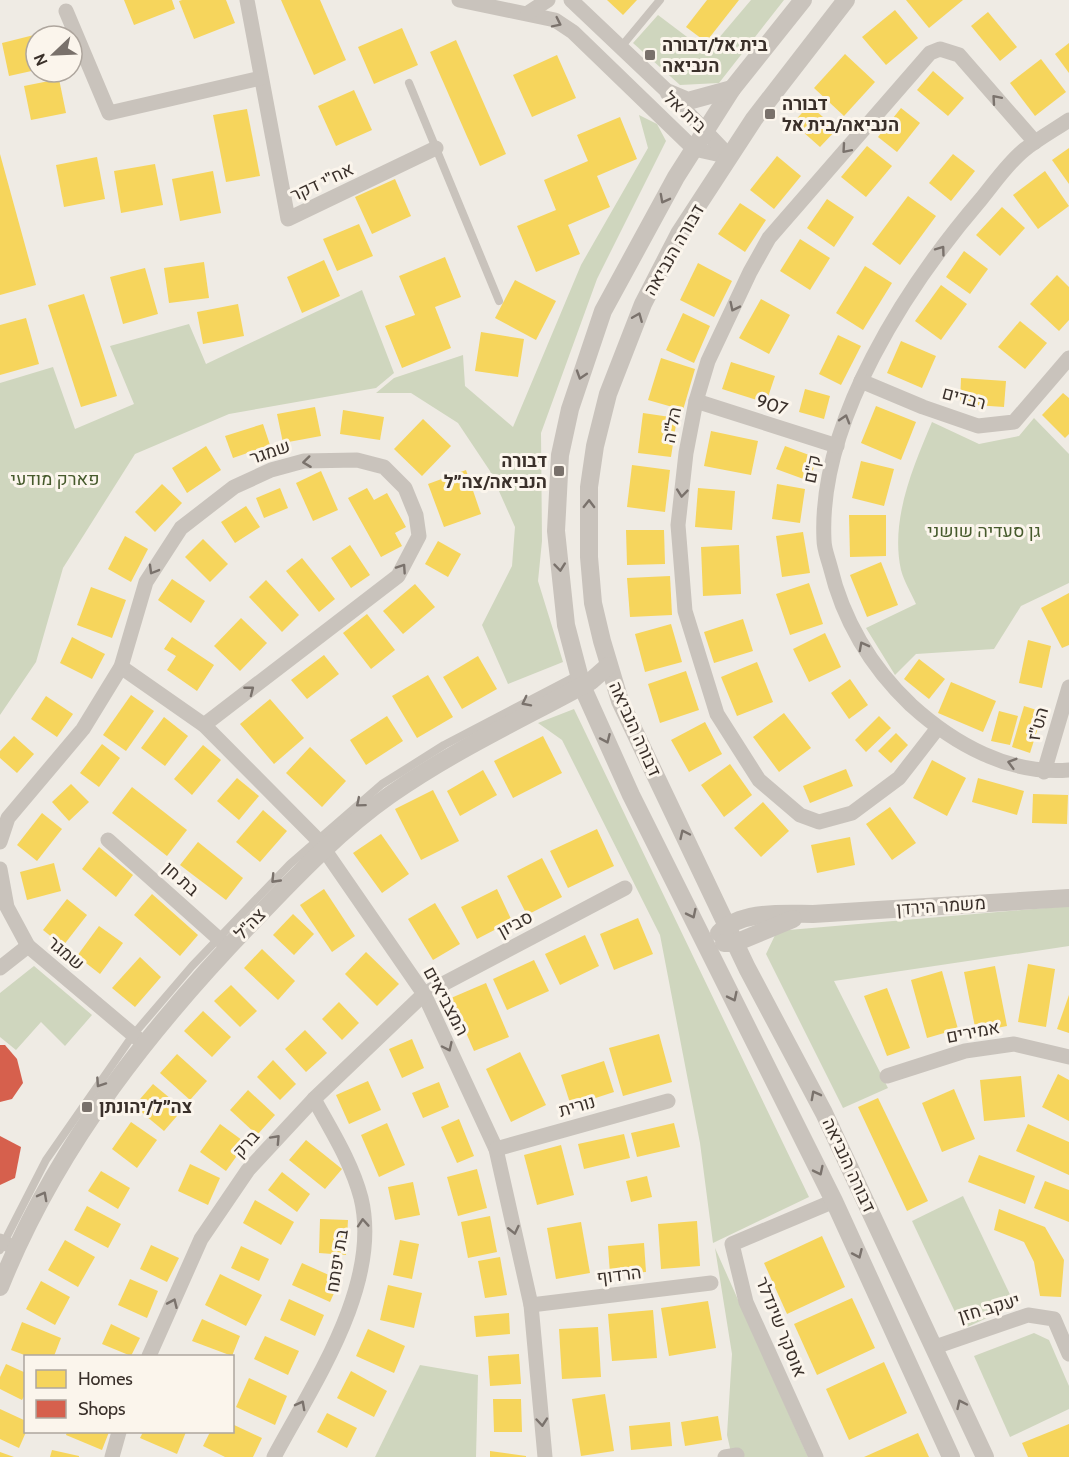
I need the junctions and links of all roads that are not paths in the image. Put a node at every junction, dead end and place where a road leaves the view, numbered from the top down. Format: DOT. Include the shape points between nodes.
graph roads {
  1 [pos="247,0"];
  2 [pos="459,0"];
  3 [pos="548,0"];
  4 [pos="571,0"];
  5 [pos="660,0"];
  6 [pos="803,0"];
  7 [pos="846,0"];
  8 [pos="66,11"];
  9 [pos="528,13"];
  10 [pos="621,46"];
  11 [pos="261,78"];
  12 [pos="409,83"];
  13 [pos="732,89"];
  14 [pos="669,93"];
  15 [pos="1069,120"];
  16 [pos="706,131"];
  17 [pos="1035,142"];
  18 [pos="436,148"];
  19 [pos="694,149"];
  20 [pos="730,158"];
  21 [pos="499,301"];
  22 [pos="1069,358"];
  23 [pos="861,381"];
  24 [pos="696,401"];
  25 [pos="837,446"];
  26 [pos="608,666"];
  27 [pos="121,667"];
  28 [pos="580,680"];
  29 [pos="1069,687"];
  30 [pos="204,725"];
  31 [pos="937,729"];
  32 [pos="1069,770"];
  33 [pos="1044,772"];
  34 [pos="108,840"];
  35 [pos="0,842"];
  36 [pos="321,844"];
  37 [pos="0,868"];
  38 [pos="625,888"];
  39 [pos="1069,898"];
  40 [pos="813,914"];
  41 [pos="727,925"];
  42 [pos="223,942"];
  43 [pos="735,943"];
  44 [pos="707,944"];
  45 [pos="28,946"];
  46 [pos="0,968"];
  47 [pos="424,994"];
  48 [pos="138,1039"];
  49 [pos="1069,1057"];
  50 [pos="887,1076"];
  51 [pos="314,1099"];
  52 [pos="668,1101"];
  53 [pos="496,1149"];
  54 [pos="834,1201"];
  55 [pos="5,1245"];
  56 [pos="711,1283"];
  57 [pos="0,1287"];
  58 [pos="531,1305"];
  59 [pos="934,1347"];
  60 [pos="1069,1354"];
  61 [pos="149,1355"];
  62 [pos="118,1433"];
  63 [pos="111,1457"];
  64 [pos="274,1457"];
  65 [pos="545,1457"];
  66 [pos="816,1457"];
  67 [pos="951,1457"];
  68 [pos="985,1457"];
  1 -- 11 [label="street, אח\"י דקר"];
  2 -- 9 [label="street, בית אל"];
  3 -- 9 [label="street"];
  4 -- 10 [label="street, בית אל"];
  5 -- 10 [label="lane"];
  6 -- 13 [label="street, דבורה הנביאה"];
  7 -- 20 [label="street, דבורה הנביאה" via="754,119"];
  8 -- 11 [label="street" via="109,113"];
  9 -- 19 [label="street, בית אל, one-way" via="555,20 573,32"];
  10 -- 14 [label="street, בית אל"];
  11 -- 18 [label="street, אח\"י דקר" via="288,219"];
  12 -- 18 [label="lane"];
  13 -- 14 [label="street" via="688,101"];
  13 -- 16 [label="street, דבורה הנביאה"];
  14 -- 16 [label="street, בית אל"];
  15 -- 17 [label="street, ק\"ם"];
  16 -- 19 [label="street, דבורה הנביאה"];
  16 -- 20 [label="street, בית אל"];
  23 -- 17 [label="street, ק\"ם, one-way" via="920,279 962,221"];
  17 -- 24 [label="street, הל\"ה, one-way" via="959,55 940,49 930,53 770,238 708,361"];
  18 -- 21 [label="lane"];
  19 -- 20 [label="street, בית אל"];
  19 -- 28 [label="street, דבורה הנביאה, one-way" via="603,311 570,409 560,455 556,531 566,625"];
  26 -- 20 [label="street, דבורה הנביאה, one-way" via="593,603 589,557 595,446 608,394 643,304 679,234"];
  22 -- 23 [label="street, רבדים" via="1014,423 978,426"];
  25 -- 23 [label="street, ק\"ם, one-way"];
  24 -- 25 [label="street, 907"];
  24 -- 31 [label="street, הל\"ה, one-way" via="678,525 685,611 717,714 759,780 800,815 819,822 852,813 899,778"];
  31 -- 25 [label="street, ק\"ם, one-way" via="869,658 838,600 824,541 826,498"];
  26 -- 28 [label="street, צה\"ל"];
  41 -- 26 [label="street, דבורה הנביאה, one-way" via="620,700"];
  27 -- 30 [label="street, המצביאים"];
  30 -- 27 [label="street, שמגר, one-way" via="398,576 419,536 405,488 384,467 357,460 304,461 234,487 203,508 181,528 146,582"];
  27 -- 35 [label="street, שמגר" via="83,729 8,818"];
  28 -- 36 [label="street, צה\"ל" via="453,754"];
  28 -- 44 [label="street, דבורה הנביאה, one-way"];
  29 -- 33 [label="street, הט\"ז"];
  30 -- 36 [label="street, המצביאים"];
  33 -- 31 [label="street, ק\"ם, one-way" via="982,755"];
  32 -- 33 [label="street, ק\"ם"];
  34 -- 42 [label="street, בת חן"];
  36 -- 42 [label="street, צה\"ל"];
  36 -- 47 [label="street, המצביאים"];
  37 -- 45 [label="street, שמגר" via="7,907"];
  38 -- 47 [label="street, סביון"];
  39 -- 40 [label="street, משמר הירדן"];
  40 -- 41 [label="street, משמר הירדן" via="762,915"];
  40 -- 43 [label="street, משמר הירדן"];
  41 -- 43 [label="street, דבורה הנביאה"];
  41 -- 44 [label="street, משמר הירדן"];
  42 -- 48 [label="street, צה\"ל"];
  43 -- 44 [label="street, משמר הירדן"];
  59 -- 43 [label="street, דבורה הנביאה, one-way" via="824,1113"];
  44 -- 54 [label="street, דבורה הנביאה, one-way"];
  45 -- 46 [label="street"];
  45 -- 48 [label="street, שמגר"];
  47 -- 51 [label="street, ברק"];
  47 -- 53 [label="street, המצביאים, one-way"];
  48 -- 55 [label="street, צה\"ל"];
  49 -- 50 [label="street, אמירים" via="1014,1044 965,1051"];
  61 -- 51 [label="street, ברק, one-way" via="201,1239 248,1170"];
  64 -- 51 [label="street, בת יפתח, one-way" via="342,1328 358,1283 364,1239 361,1199 349,1166"];
  52 -- 53 [label="street, נורית"];
  53 -- 58 [label="street, המצביאים, one-way"];
  54 -- 66 [label="street, אוסקר שינדלר" via="732,1244 746,1302"];
  54 -- 67 [label="street, דבורה הנביאה, one-way"];
  55 -- 57 [label="street, צה\"ל"];
  56 -- 58 [label="street, הרדוף"];
  58 -- 65 [label="street, המצביאים, one-way"];
  59 -- 60 [label="street, יעקב חזן" via="1028,1315 1054,1319"];
  68 -- 59 [label="street, דבורה הנביאה, one-way"];
  62 -- 63 [label="street"];
}
